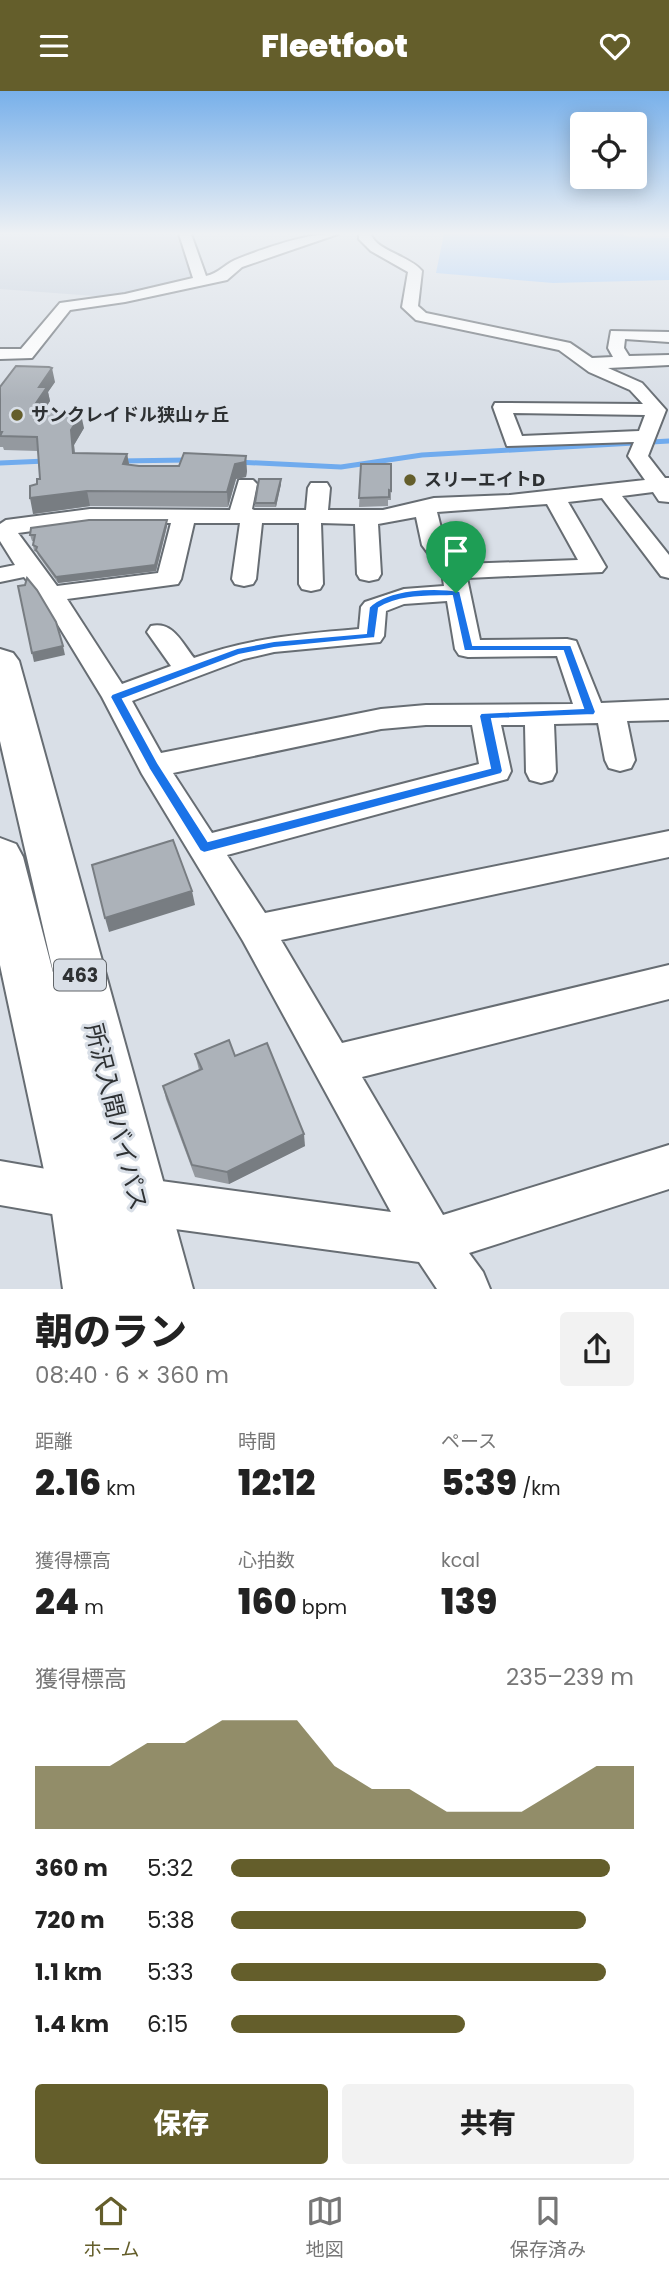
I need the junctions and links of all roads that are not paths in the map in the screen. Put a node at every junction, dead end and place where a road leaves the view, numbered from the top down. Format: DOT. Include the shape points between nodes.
graph roads {
  1 [pos="161,290"];
  2 [pos="412,290"];
  3 [pos="669,337"];
  4 [pos="0,354"];
  5 [pos="669,360"];
  6 [pos="624,362"];
  7 [pos="587,363"];
  8 [pos="643,389"];
  9 [pos="669,389"];
  10 [pos="656,453"];
  11 [pos="246,484"];
  12 [pos="607,490"];
  13 [pos="554,497"];
  14 [pos="316,507"];
  15 [pos="425,509"];
  16 [pos="184,516"];
  17 [pos="246,516"];
  18 [pos="366,517"];
  19 [pos="669,571"];
  20 [pos="15,572"];
  21 [pos="369,574"];
  22 [pos="244,579"];
  23 [pos="455,582"];
  24 [pos="311,584"];
  25 [pos="51,594"];
  26 [pos="160,632"];
  27 [pos="0,660"];
  28 [pos="188,670"];
  29 [pos="116,697"];
  30 [pos="669,710"];
  31 [pos="601,713"];
  32 [pos="539,715"];
  33 [pos="485,716"];
  34 [pos="620,760"];
  35 [pos="153,766"];
  36 [pos="541,772"];
  37 [pos="669,844"];
  38 [pos="204,848"];
  39 [pos="0,857"];
  40 [pos="256,930"];
  41 [pos="669,982"];
  42 [pos="332,1065"];
  43 [pos="669,1167"];
  44 [pos="0,1183"];
  45 [pos="80,1198"];
  46 [pos="137,1200"];
  47 [pos="432,1241"];
  48 [pos="96,1289"];
  49 [pos="160,1289"];
  50 [pos="466,1289"];
  1 -- 4 [label="street" via="65,306 26,354"];
  2 -- 7 [label="street" via="410,307 421,317 555,343"];
  3 -- 6 [label="street" via="617,334 616,348"];
  5 -- 6 [label="street"];
  6 -- 7 [label="street"];
  7 -- 8 [label="street"];
  8 -- 9 [label="street"];
  8 -- 10 [label="street"];
  10 -- 10 [label="street" via="502,407 514,442"];
  10 -- 12 [label="street"];
  11 -- 17 [label="street"];
  12 -- 13 [label="street"];
  12 -- 19 [label="street"];
  13 -- 15 [label="street"];
  13 -- 23 [label="street" via="594,567"];
  14 -- 17 [label="street"];
  14 -- 18 [label="street"];
  14 -- 24 [label="street"];
  15 -- 18 [label="street"];
  15 -- 23 [label="street" via="434,545"];
  16 -- 17 [label="street"];
  16 -- 20 [label="street" via="90,516 14,525 5,531"];
  16 -- 25 [label="street" via="169,579"];
  17 -- 22 [label="street"];
  18 -- 21 [label="street"];
  20 -- 25 [label="street"];
  23 -- 28 [label="street" via="374,607 371,636 273,631 237,652"];
  23 -- 31 [label="street" via="468,649 567,647"];
  25 -- 29 [label="street"];
  26 -- 28 [label="street"];
  27 -- 46 [label="highway, 所沢入間バイパス / 463"];
  28 -- 29 [label="street"];
  29 -- 35 [label="street"];
  30 -- 31 [label="street"];
  31 -- 32 [label="street"];
  31 -- 34 [label="street"];
  32 -- 33 [label="street"];
  32 -- 36 [label="street"];
  33 -- 35 [label="street" via="381,719"];
  33 -- 38 [label="street" via="496,771"];
  35 -- 38 [label="street"];
  37 -- 40 [label="street"];
  38 -- 40 [label="street"];
  39 -- 45 [label="highway, 463"];
  40 -- 42 [label="street"];
  41 -- 42 [label="street"];
  42 -- 47 [label="street"];
  43 -- 47 [label="street"];
  44 -- 45 [label="street"];
  45 -- 46 [label="street"];
  45 -- 48 [label="highway, 463"];
  46 -- 47 [label="street"];
  46 -- 49 [label="highway, 所沢入間バイパス / 463"];
  47 -- 50 [label="street"];
}
